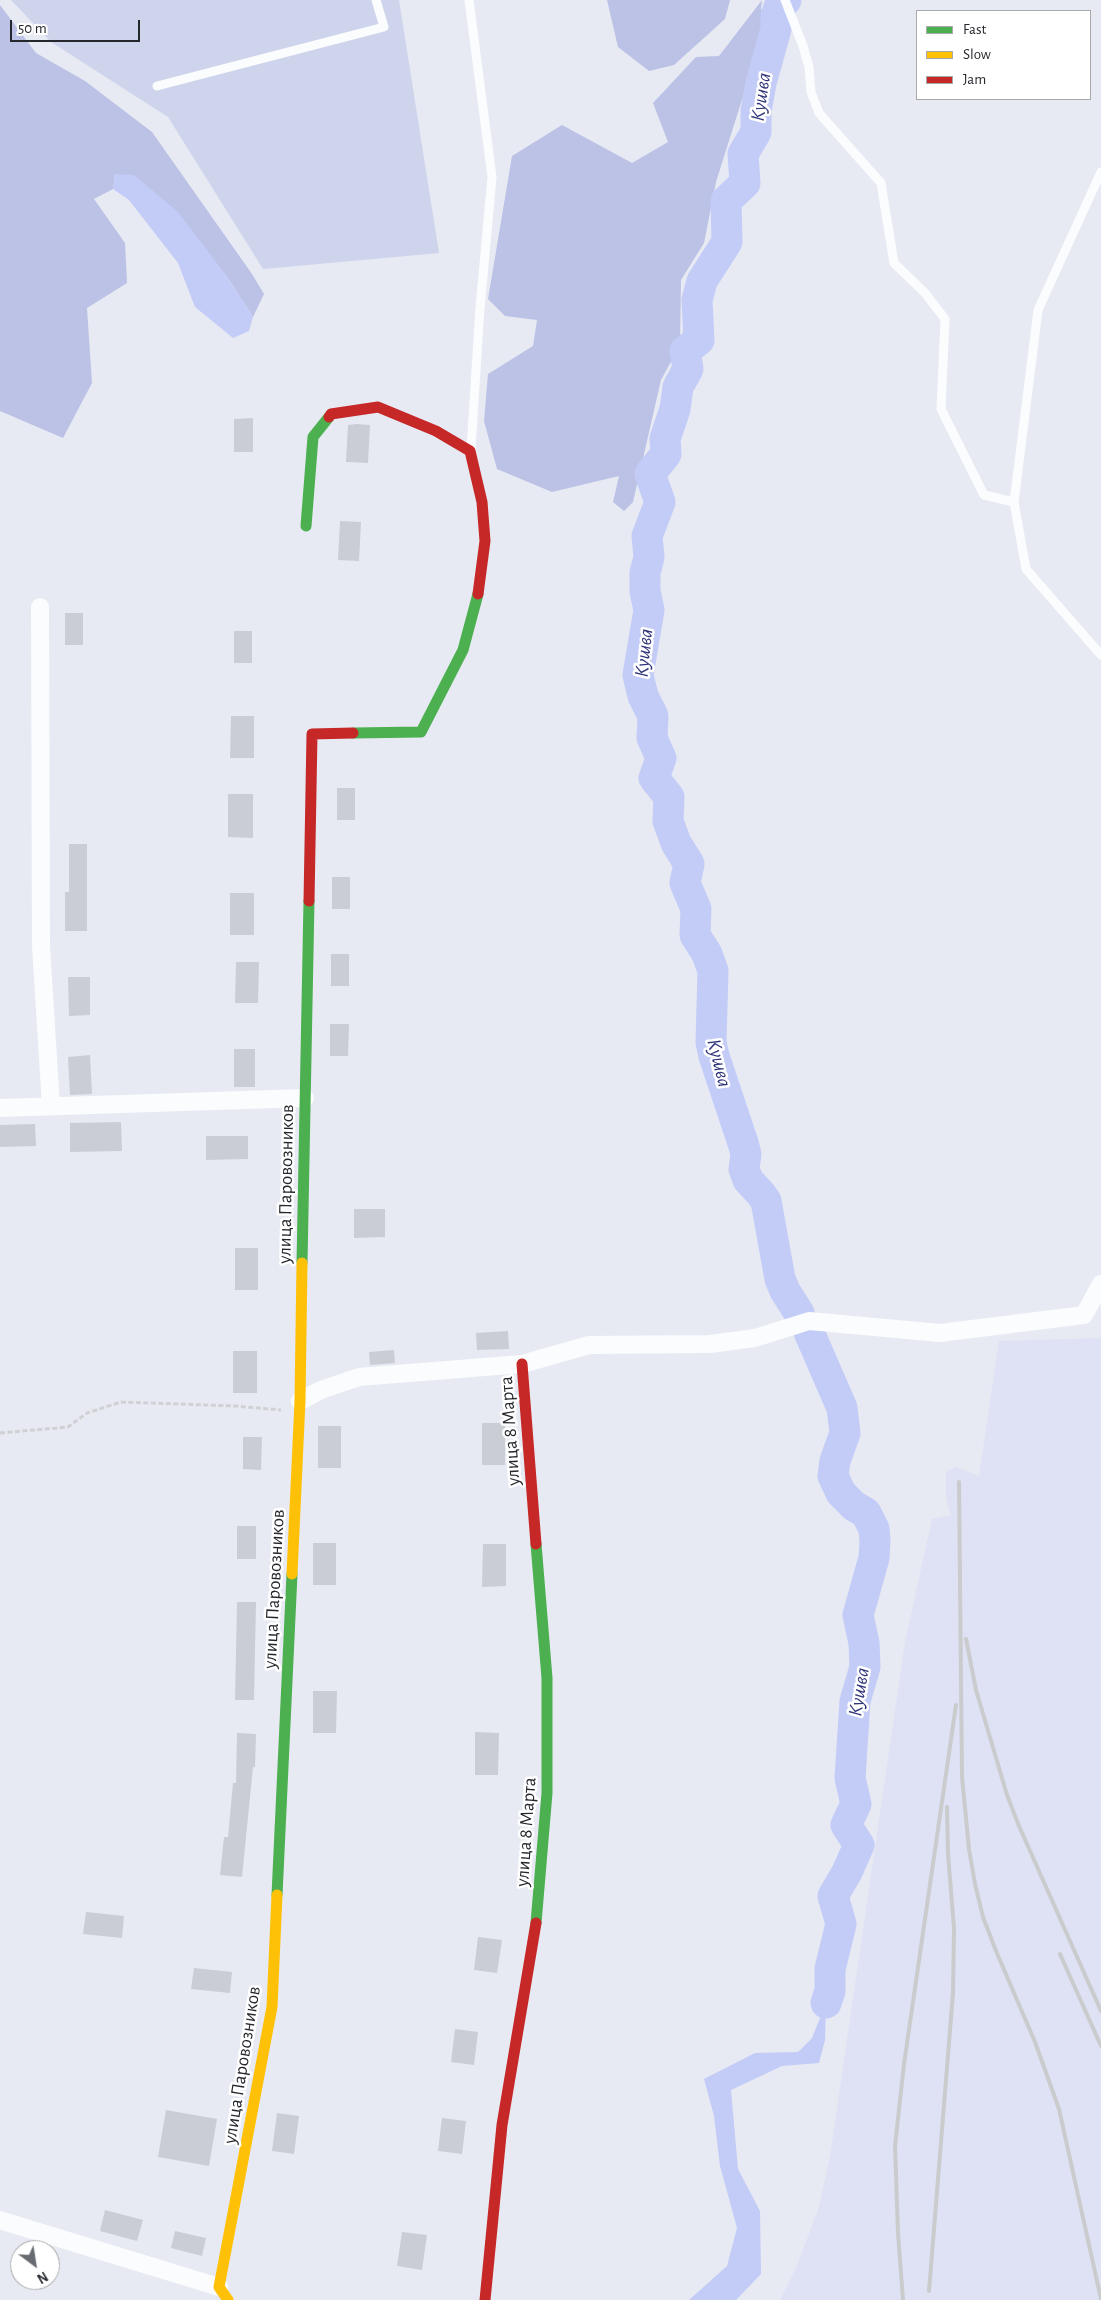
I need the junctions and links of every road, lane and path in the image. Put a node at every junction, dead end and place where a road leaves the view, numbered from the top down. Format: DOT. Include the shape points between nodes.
graph roads {
  1 [pos="376,0"];
  2 [pos="468,0"];
  3 [pos="785,0"];
  4 [pos="158,86"];
  5 [pos="1101,172"];
  6 [pos="470,450"];
  7 [pos="1014,502"];
  8 [pos="306,526"];
  9 [pos="40,607"];
  10 [pos="1101,655"];
  11 [pos="305,1098"];
  12 [pos="51,1106"];
  13 [pos="0,1108"];
  14 [pos="1101,1284"];
  15 [pos="522,1364"];
  16 [pos="300,1407"];
  17 [pos="0,1433"];
  18 [pos="3,2223"];
  19 [pos="224,2294"];
  20 [pos="485,2300"];
  1 -- 4 [label="lane" via="384,27"];
  2 -- 6 [label="lane" via="492,176"];
  3 -- 7 [label="lane" via="804,46 819,113 881,183 894,263 925,293 945,319 941,409 984,495"];
  5 -- 7 [label="lane" via="1038,310"];
  6 -- 8 [label="street" via="436,431 378,407 331,414 313,437"];
  6 -- 11 [label="street, улица Паровозников" via="482,502 485,542 477,601 463,650 421,732 312,734"];
  7 -- 10 [label="lane" via="1026,568"];
  9 -- 12 [label="street" via="41,946"];
  11 -- 12 [label="street"];
  11 -- 16 [label="street, улица Паровозников"];
  12 -- 13 [label="street"];
  14 -- 15 [label="street" via="1084,1315 993,1328 940,1333 808,1321 755,1338 710,1344 589,1345"];
  15 -- 16 [label="street" via="359,1377 320,1390"];
  15 -- 20 [label="street, улица 8 Марта" via="546,1678 547,1793 536,1923 502,2125"];
  16 -- 17 [label="path" via="122,1402 87,1413 68,1427"];
  16 -- 19 [label="street, улица Паровозников" via="272,2007"];
  18 -- 19 [label="street"];
}
